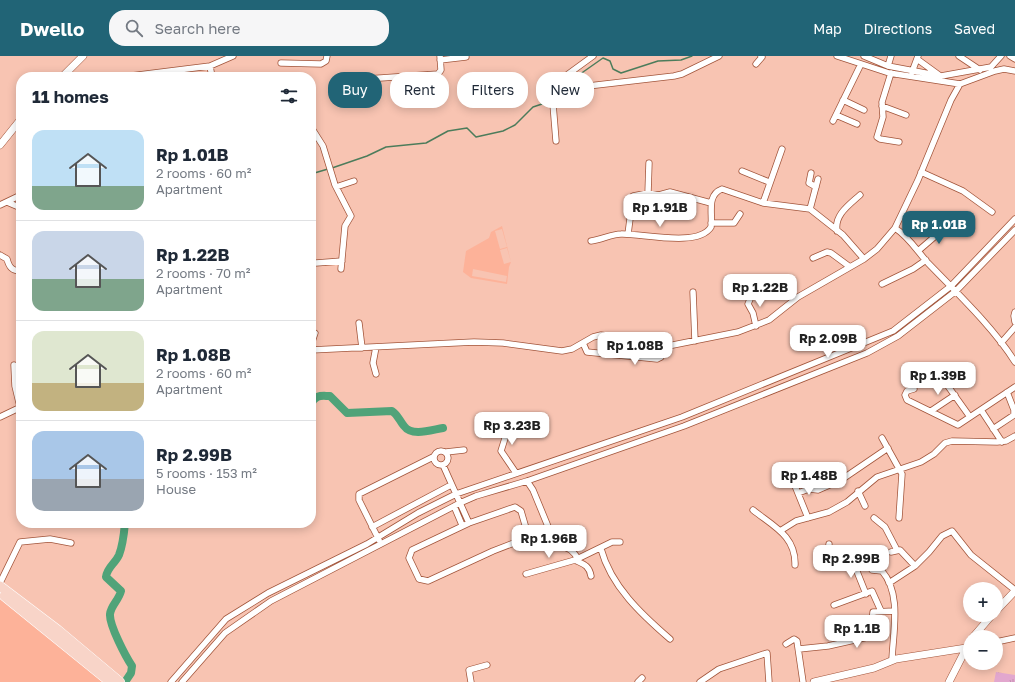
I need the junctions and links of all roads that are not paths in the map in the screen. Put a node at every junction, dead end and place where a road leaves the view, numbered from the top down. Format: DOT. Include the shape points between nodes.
graph roads {
  1 [pos="84,56"];
  2 [pos="233,56"];
  3 [pos="327,56"];
  4 [pos="466,56"];
  5 [pos="593,56"];
  6 [pos="719,56"];
  7 [pos="761,56"];
  8 [pos="837,56"];
  9 [pos="864,56"];
  10 [pos="890,56"];
  11 [pos="959,56"];
  12 [pos="1001,56"];
  13 [pos="1010,56"];
  14 [pos="440,58"];
  15 [pos="917,58"];
  16 [pos="1015,59"];
  17 [pos="281,63"];
  18 [pos="756,64"];
  19 [pos="861,64"];
  20 [pos="210,66"];
  21 [pos="888,66"];
  22 [pos="980,70"];
  23 [pos="1015,71"];
  24 [pos="67,72"];
  25 [pos="162,72"];
  26 [pos="211,72"];
  27 [pos="571,72"];
  28 [pos="912,72"];
  29 [pos="891,73"];
  30 [pos="941,76"];
  31 [pos="382,78"];
  32 [pos="960,84"];
  33 [pos="844,100"];
  34 [pos="882,106"];
  35 [pos="864,110"];
  36 [pos="906,115"];
  37 [pos="857,124"];
  38 [pos="16,125"];
  39 [pos="316,136"];
  40 [pos="556,140"];
  41 [pos="899,142"];
  42 [pos="0,145"];
  43 [pos="782,149"];
  44 [pos="649,163"];
  45 [pos="742,171"];
  46 [pos="921,172"];
  47 [pos="811,173"];
  48 [pos="818,179"];
  49 [pos="354,181"];
  50 [pos="769,182"];
  51 [pos="816,186"];
  52 [pos="336,187"];
  53 [pos="648,193"];
  54 [pos="860,195"];
  55 [pos="16,198"];
  56 [pos="7,202"];
  57 [pos="711,203"];
  58 [pos="763,204"];
  59 [pos="0,205"];
  60 [pos="16,206"];
  61 [pos="810,209"];
  62 [pos="992,212"];
  63 [pos="740,214"];
  64 [pos="1015,219"];
  65 [pos="711,223"];
  66 [pos="947,226"];
  67 [pos="895,228"];
  68 [pos="837,230"];
  69 [pos="1015,230"];
  70 [pos="628,234"];
  71 [pos="591,241"];
  72 [pos="918,251"];
  73 [pos="0,255"];
  74 [pos="813,258"];
  75 [pos="864,259"];
  76 [pos="926,260"];
  77 [pos="342,261"];
  78 [pos="316,263"];
  79 [pos="850,267"];
  80 [pos="341,269"];
  81 [pos="16,270"];
  82 [pos="882,284"];
  83 [pos="951,286"];
  84 [pos="956,291"];
  85 [pos="693,292"];
  86 [pos="753,292"];
  87 [pos="1015,312"];
  88 [pos="1015,322"];
  89 [pos="359,323"];
  90 [pos="756,326"];
  91 [pos="1015,327"];
  92 [pos="695,341"];
  93 [pos="583,343"];
  94 [pos="1001,343"];
  95 [pos="376,347"];
  96 [pos="664,347"];
  97 [pos="362,348"];
  98 [pos="316,350"];
  99 [pos="1015,362"];
  100 [pos="14,365"];
  101 [pos="376,374"];
  102 [pos="945,382"];
  103 [pos="1015,387"];
  104 [pos="914,389"];
  105 [pos="16,390"];
  106 [pos="1007,392"];
  107 [pos="954,395"];
  108 [pos="16,409"];
  109 [pos="981,410"];
  110 [pos="931,411"];
  111 [pos="686,415"];
  112 [pos="0,417"];
  113 [pos="970,417"];
  114 [pos="505,420"];
  115 [pos="687,425"];
  116 [pos="993,430"];
  117 [pos="1015,436"];
  118 [pos="882,438"];
  119 [pos="1002,442"];
  120 [pos="888,448"];
  121 [pos="464,450"];
  122 [pos="446,452"];
  123 [pos="433,457"];
  124 [pos="443,465"];
  125 [pos="901,469"];
  126 [pos="516,473"];
  127 [pos="527,481"];
  128 [pos="793,481"];
  129 [pos="451,485"];
  130 [pos="858,491"];
  131 [pos="798,493"];
  132 [pos="456,494"];
  133 [pos="460,503"];
  134 [pos="454,506"];
  135 [pos="865,506"];
  136 [pos="753,510"];
  137 [pos="808,518"];
  138 [pos="874,518"];
  139 [pos="900,518"];
  140 [pos="469,523"];
  141 [pos="462,525"];
  142 [pos="372,527"];
  143 [pos="780,531"];
  144 [pos="384,534"];
  145 [pos="377,538"];
  146 [pos="388,541"];
  147 [pos="620,542"];
  148 [pos="71,543"];
  149 [pos="829,544"];
  150 [pos="382,545"];
  151 [pos="601,548"];
  152 [pos="897,550"];
  153 [pos="891,552"];
  154 [pos="576,559"];
  155 [pos="856,561"];
  156 [pos="795,565"];
  157 [pos="915,566"];
  158 [pos="526,574"];
  159 [pos="591,576"];
  160 [pos="290,582"];
  161 [pos="890,583"];
  162 [pos="0,585"];
  163 [pos="295,590"];
  164 [pos="1015,591"];
  165 [pos="0,592"];
  166 [pos="866,594"];
  167 [pos="1003,604"];
  168 [pos="834,605"];
  169 [pos="881,611"];
  170 [pos="894,612"];
  171 [pos="986,622"];
  172 [pos="980,630"];
  173 [pos="871,635"];
  174 [pos="882,635"];
  175 [pos="1015,638"];
  176 [pos="670,639"];
  177 [pos="1003,641"];
  178 [pos="786,644"];
  179 [pos="799,649"];
  180 [pos="963,649"];
  181 [pos="963,657"];
  182 [pos="892,660"];
  183 [pos="487,665"];
  184 [pos="110,682"];
  185 [pos="120,682"];
  186 [pos="171,682"];
  187 [pos="182,682"];
  188 [pos="471,682"];
  189 [pos="700,682"];
  190 [pos="769,682"];
  191 [pos="803,682"];
  192 [pos="814,682"];
  193 [pos="949,682"];
  1 -- 24 [label="street"];
  2 -- 20 [label="street"];
  3 -- 17 [label="street" via="326,61 321,64"];
  4 -- 14 [label="street"];
  5 -- 27 [label="street"];
  6 -- 40 [label="street" via="674,76 571,88 553,104"];
  7 -- 18 [label="street"];
  8 -- 19 [label="street"];
  9 -- 21 [label="street"];
  10 -- 21 [label="street"];
  11 -- 22 [label="street"];
  12 -- 22 [label="street" via="991,67"];
  13 -- 16 [label="street"];
  14 -- 31 [label="street" via="441,70 438,74"];
  15 -- 28 [label="street"];
  15 -- 30 [label="street"];
  19 -- 29 [label="street"];
  19 -- 33 [label="street"];
  20 -- 25 [label="street"];
  20 -- 26 [label="street"];
  21 -- 28 [label="street"];
  22 -- 30 [label="street"];
  23 -- 32 [label="street" via="995,71"];
  28 -- 30 [label="street"];
  29 -- 32 [label="street"];
  29 -- 34 [label="street"];
  32 -- 46 [label="street"];
  33 -- 35 [label="street"];
  33 -- 37 [label="street" via="834,118"];
  34 -- 36 [label="street"];
  34 -- 41 [label="street" via="883,117 877,137 880,140"];
  38 -- 42 [label="street"];
  39 -- 52 [label="street"];
  43 -- 50 [label="street"];
  44 -- 53 [label="street"];
  45 -- 50 [label="street"];
  46 -- 62 [label="street" via="963,191"];
  46 -- 67 [label="street"];
  47 -- 51 [label="street" via="809,183"];
  48 -- 51 [label="street"];
  49 -- 52 [label="street"];
  50 -- 58 [label="street"];
  51 -- 61 [label="street"];
  52 -- 77 [label="street" via="351,216 345,224"];
  53 -- 57 [label="street" via="659,195 670,192"];
  53 -- 70 [label="street" via="637,194 631,198"];
  54 -- 68 [label="street" via="838,217"];
  55 -- 56 [label="street"];
  56 -- 59 [label="street"];
  56 -- 60 [label="street"];
  57 -- 58 [label="street" via="714,194 722,189"];
  57 -- 65 [label="street"];
  58 -- 61 [label="street"];
  61 -- 68 [label="street"];
  63 -- 65 [label="street" via="734,224"];
  64 -- 83 [label="street"];
  65 -- 70 [label="street" via="705,233 680,239"];
  66 -- 72 [label="street"];
  67 -- 72 [label="street" via="904,234"];
  67 -- 75 [label="street" via="877,249"];
  68 -- 75 [label="street"];
  69 -- 84 [label="street"];
  70 -- 71 [label="street"];
  72 -- 76 [label="street"];
  73 -- 81 [label="street" via="7,259 12,270"];
  74 -- 79 [label="street" via="827,252"];
  75 -- 79 [label="street"];
  76 -- 82 [label="street" via="914,269"];
  76 -- 83 [label="street"];
  77 -- 78 [label="street"];
  77 -- 80 [label="street"];
  79 -- 90 [label="street" via="798,297 769,320"];
  83 -- 84 [label="street"];
  83 -- 111 [label="street" via="893,331"];
  84 -- 94 [label="street"];
  84 -- 115 [label="street" via="898,336 867,353"];
  85 -- 92 [label="street"];
  86 -- 90 [label="street" via="748,304"];
  87 -- 88 [label="street"];
  89 -- 97 [label="street"];
  90 -- 92 [label="street"];
  91 -- 94 [label="street"];
  92 -- 96 [label="street"];
  93 -- 95 [label="street" via="562,351 474,342"];
  93 -- 96 [label="street" via="601,336"];
  93 -- 96 [label="street" via="588,352 657,359 661,357"];
  94 -- 99 [label="street"];
  95 -- 97 [label="street"];
  95 -- 101 [label="street" via="373,363"];
  97 -- 98 [label="street"];
  100 -- 105 [label="street"];
  102 -- 107 [label="street"];
  103 -- 106 [label="street"];
  104 -- 110 [label="street" via="906,393 907,400"];
  106 -- 109 [label="street"];
  106 -- 116 [label="street" via="1014,415"];
  107 -- 110 [label="street"];
  107 -- 113 [label="street"];
  108 -- 112 [label="street"];
  109 -- 113 [label="street"];
  109 -- 116 [label="street"];
  110 -- 113 [label="street" via="956,425"];
  111 -- 115 [label="street"];
  111 -- 126 [label="street"];
  114 -- 126 [label="street" via="506,435 500,451"];
  115 -- 127 [label="street"];
  116 -- 119 [label="street"];
  117 -- 119 [label="street"];
  118 -- 120 [label="street"];
  119 -- 125 [label="street" via="948,442 926,460"];
  120 -- 125 [label="street"];
  120 -- 131 [label="street" via="841,480 818,490 809,489"];
  121 -- 122 [label="street"];
  122 -- 123 [label="street" via="441,450"];
  122 -- 124 [label="street" via="447,462"];
  123 -- 124 [label="street" via="434,462"];
  123 -- 142 [label="street" via="359,494 359,500"];
  124 -- 129 [label="street"];
  125 -- 130 [label="street" via="877,477"];
  125 -- 139 [label="street"];
  126 -- 132 [label="street"];
  127 -- 133 [label="street"];
  127 -- 154 [label="street" via="554,541 557,545 571,549"];
  128 -- 131 [label="street"];
  129 -- 132 [label="street"];
  129 -- 142 [label="street"];
  130 -- 135 [label="street"];
  130 -- 137 [label="street" via="847,502 829,512"];
  131 -- 137 [label="street"];
  132 -- 133 [label="street"];
  132 -- 144 [label="street"];
  133 -- 134 [label="street"];
  133 -- 140 [label="street"];
  134 -- 141 [label="street"];
  134 -- 146 [label="street"];
  136 -- 143 [label="street"];
  137 -- 143 [label="street" via="796,521"];
  138 -- 152 [label="street" via="885,527"];
  140 -- 141 [label="street"];
  140 -- 141 [label="street" via="515,507 521,511 528,535 522,540 428,581 419,579 409,558 412,550"];
  142 -- 145 [label="street"];
  143 -- 156 [label="street" via="794,549"];
  144 -- 145 [label="street"];
  144 -- 146 [label="street"];
  145 -- 150 [label="street"];
  145 -- 160 [label="street"];
  146 -- 150 [label="street"];
  147 -- 151 [label="street" via="612,542"];
  148 -- 162 [label="street" via="50,539 20,542"];
  149 -- 155 [label="street" via="828,554 849,554"];
  150 -- 163 [label="street"];
  151 -- 154 [label="street"];
  151 -- 176 [label="street" via="603,559 624,592"];
  152 -- 153 [label="street"];
  152 -- 157 [label="street"];
  154 -- 158 [label="street"];
  154 -- 159 [label="street" via="585,564"];
  155 -- 161 [label="street" via="865,558 872,570 882,571"];
  155 -- 166 [label="street" via="856,569"];
  157 -- 161 [label="street"];
  157 -- 164 [label="street" via="942,536 952,531 971,555"];
  160 -- 163 [label="street"];
  160 -- 186 [label="street" via="226,619"];
  161 -- 170 [label="street" via="894,594"];
  162 -- 185 [label="highway"];
  163 -- 187 [label="street" via="271,601 225,633"];
  164 -- 167 [label="street"];
  165 -- 184 [label="highway"];
  166 -- 168 [label="street"];
  166 -- 169 [label="street" via="873,592"];
  169 -- 170 [label="street"];
  169 -- 173 [label="street" via="872,614"];
  170 -- 182 [label="street"];
  171 -- 172 [label="street"];
  173 -- 174 [label="street"];
  173 -- 179 [label="street" via="828,646"];
  175 -- 177 [label="street"];
  178 -- 179 [label="street" via="796,639"];
  179 -- 191 [label="street"];
  180 -- 182 [label="street"];
  181 -- 193 [label="street"];
  182 -- 192 [label="street" via="874,668"];
  183 -- 188 [label="street" via="469,670"];
  189 -- 190 [label="street" via="720,669 766,653"];
}
